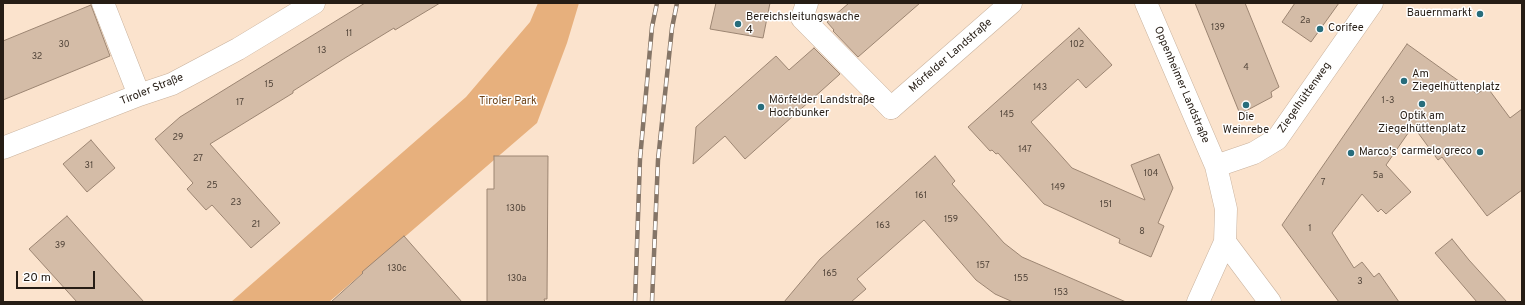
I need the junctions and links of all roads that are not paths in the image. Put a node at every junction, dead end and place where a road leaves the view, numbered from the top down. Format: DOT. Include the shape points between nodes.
graph roads {
  1 [pos="103,3"];
  2 [pos="314,3"];
  3 [pos="807,3"];
  4 [pos="1011,3"];
  5 [pos="1146,3"];
  6 [pos="1372,3"];
  7 [pos="139,95"];
  8 [pos="3,148"];
  9 [pos="1216,166"];
  10 [pos="1225,242"];
  11 [pos="1198,302"];
  12 [pos="1270,302"];
  1 -- 7 [label="street"];
  2 -- 7 [label="street, Tiroler Straße" via="232,53 172,84"];
  3 -- 4 [label="street, Mörfelder Landstraße" via="802,18 891,108"];
  5 -- 9 [label="street, Oppenheimer Landstraße"];
  6 -- 9 [label="street, Ziegelhüttenweg" via="1277,139 1254,153"];
  7 -- 8 [label="street, Tiroler Straße"];
  9 -- 10 [label="street" via="1226,209"];
  10 -- 11 [label="street"];
  10 -- 12 [label="street"];
}
